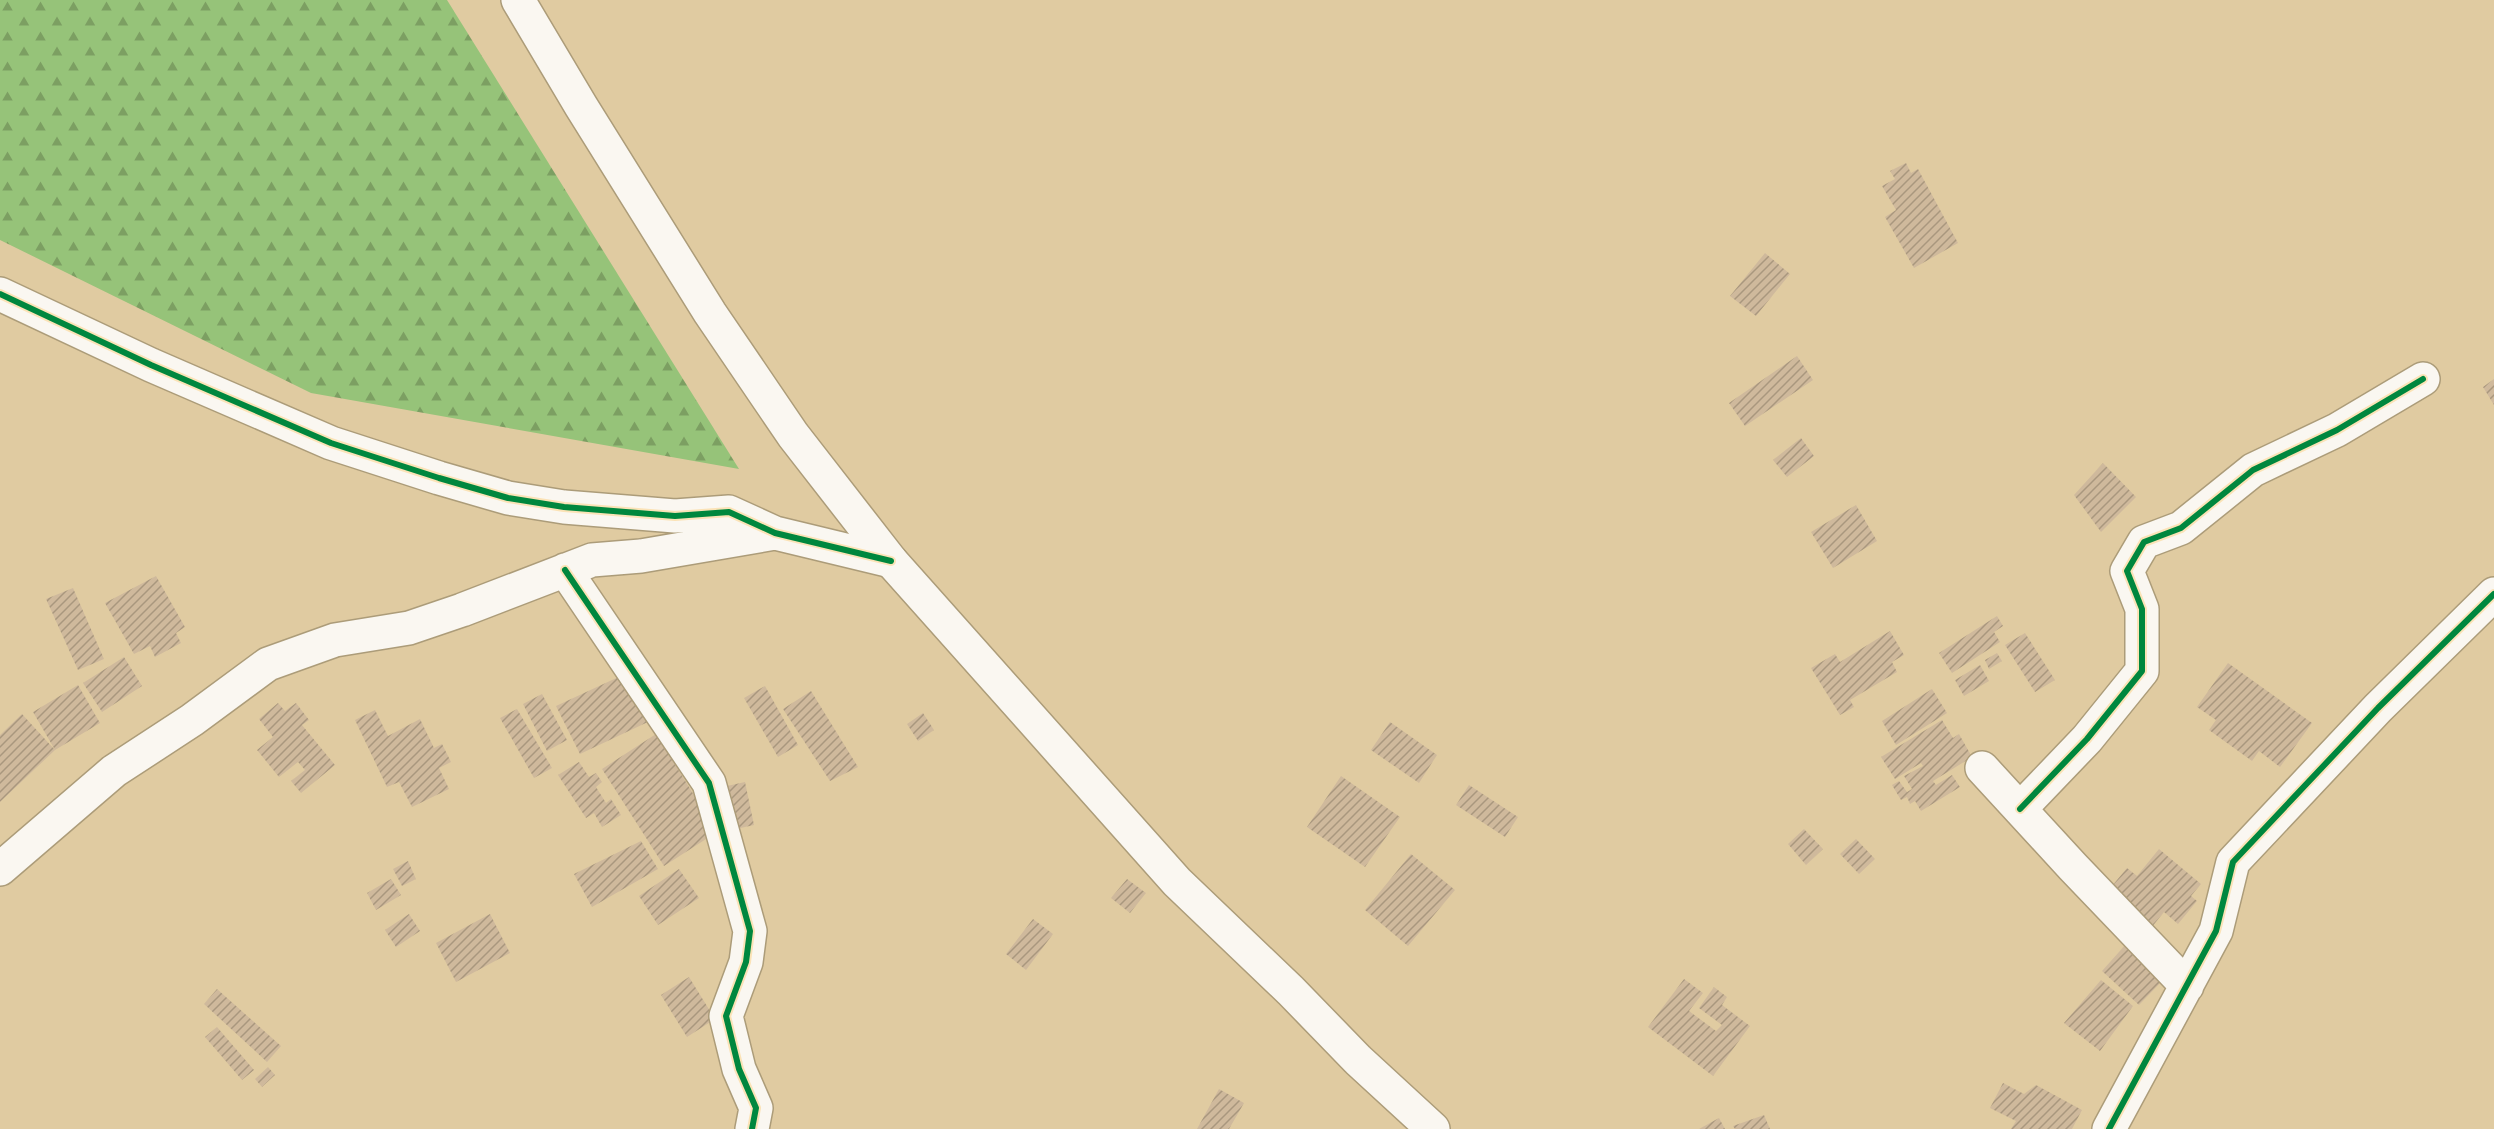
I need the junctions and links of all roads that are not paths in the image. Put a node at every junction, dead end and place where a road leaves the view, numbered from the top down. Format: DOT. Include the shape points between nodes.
graph roads {
  1 [pos="518,0"];
  2 [pos="0,294"];
  3 [pos="2422,379"];
  4 [pos="776,533"];
  5 [pos="891,561"];
  6 [pos="565,570"];
  7 [pos="2494,594"];
  8 [pos="1982,768"];
  9 [pos="2020,809"];
  10 [pos="0,869"];
  11 [pos="2187,986"];
  12 [pos="753,1129"];
  13 [pos="1433,1129"];
  14 [pos="2109,1129"];
  1 -- 5 [label="street" via="710,313 793,435"];
  2 -- 4 [label="street" via="151,365 331,442 439,478 508,498 564,507 675,516 729,512"];
  3 -- 9 [label="street" via="2337,430 2253,470 2181,528 2144,542 2127,571 2142,609 2142,671 2087,739"];
  4 -- 5 [label="street"];
  4 -- 6 [label="street" via="641,556 592,560"];
  5 -- 13 [label="street" via="1177,882"];
  6 -- 10 [label="street" via="409,628 335,640 268,664 114,771"];
  6 -- 12 [label="street" via="709,783 750,931 746,962 726,1016 740,1069 756,1108"];
  7 -- 11 [label="street" via="2378,708 2233,862 2216,931"];
  8 -- 9 [label="street"];
  9 -- 11 [label="street"];
  11 -- 14 [label="street"];
}
